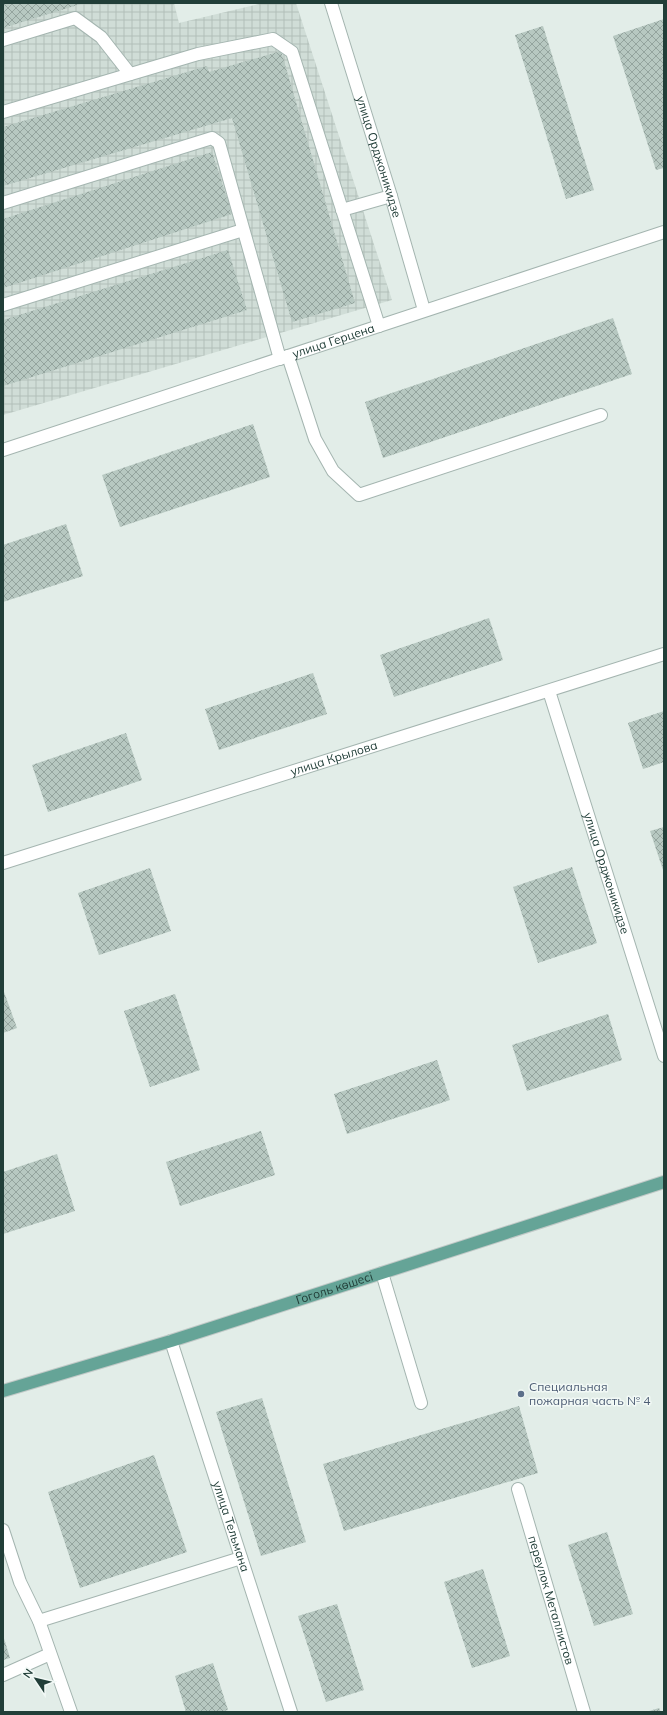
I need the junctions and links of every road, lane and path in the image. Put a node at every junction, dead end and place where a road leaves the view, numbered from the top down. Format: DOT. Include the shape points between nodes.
graph roads {
  1 [pos="331,3"];
  2 [pos="3,40"];
  3 [pos="130,74"];
  4 [pos="3,112"];
  5 [pos="391,196"];
  6 [pos="3,203"];
  7 [pos="342,210"];
  8 [pos="243,230"];
  9 [pos="664,232"];
  10 [pos="3,305"];
  11 [pos="424,310"];
  12 [pos="379,326"];
  13 [pos="284,358"];
  14 [pos="601,415"];
  15 [pos="3,450"];
  16 [pos="664,654"];
  17 [pos="549,691"];
  18 [pos="3,863"];
  19 [pos="664,1056"];
  20 [pos="664,1182"];
  21 [pos="382,1273"];
  22 [pos="171,1341"];
  23 [pos="3,1391"];
  24 [pos="421,1403"];
  25 [pos="518,1489"];
  26 [pos="3,1530"];
  27 [pos="241,1558"];
  28 [pos="39,1621"];
  29 [pos="50,1654"];
  30 [pos="3,1675"];
  31 [pos="71,1712"];
  32 [pos="291,1712"];
  33 [pos="584,1712"];
  1 -- 5 [label="street, улица Орджоникидзе"];
  2 -- 3 [label="street" via="75,18 101,36"];
  3 -- 4 [label="street"];
  3 -- 7 [label="street" via="198,54 273,39 292,52"];
  5 -- 7 [label="street"];
  5 -- 11 [label="street, улица Орджоникидзе"];
  6 -- 8 [label="street" via="212,138 219,143"];
  7 -- 12 [label="street"];
  8 -- 10 [label="street"];
  8 -- 13 [label="street"];
  9 -- 11 [label="street, улица Герцена"];
  11 -- 12 [label="street, улица Герцена"];
  12 -- 13 [label="street, улица Герцена"];
  13 -- 14 [label="street" via="315,439 333,471 359,495"];
  13 -- 15 [label="street, улица Герцена"];
  16 -- 17 [label="street, улица Крылова"];
  17 -- 18 [label="street, улица Крылова"];
  17 -- 19 [label="street, улица Орджоникидзе"];
  20 -- 21 [label="main road, Гоголь көшесі"];
  21 -- 22 [label="main road, Гоголь көшесі"];
  21 -- 24 [label="street"];
  22 -- 23 [label="main road, Гоголь көшесі"];
  22 -- 27 [label="street, улица Тельмана"];
  25 -- 33 [label="street, переулок Металлистов"];
  26 -- 28 [label="street" via="20,1582"];
  27 -- 28 [label="street"];
  27 -- 32 [label="street, улица Тельмана"];
  28 -- 29 [label="street"];
  29 -- 30 [label="street"];
  29 -- 31 [label="street"];
}
